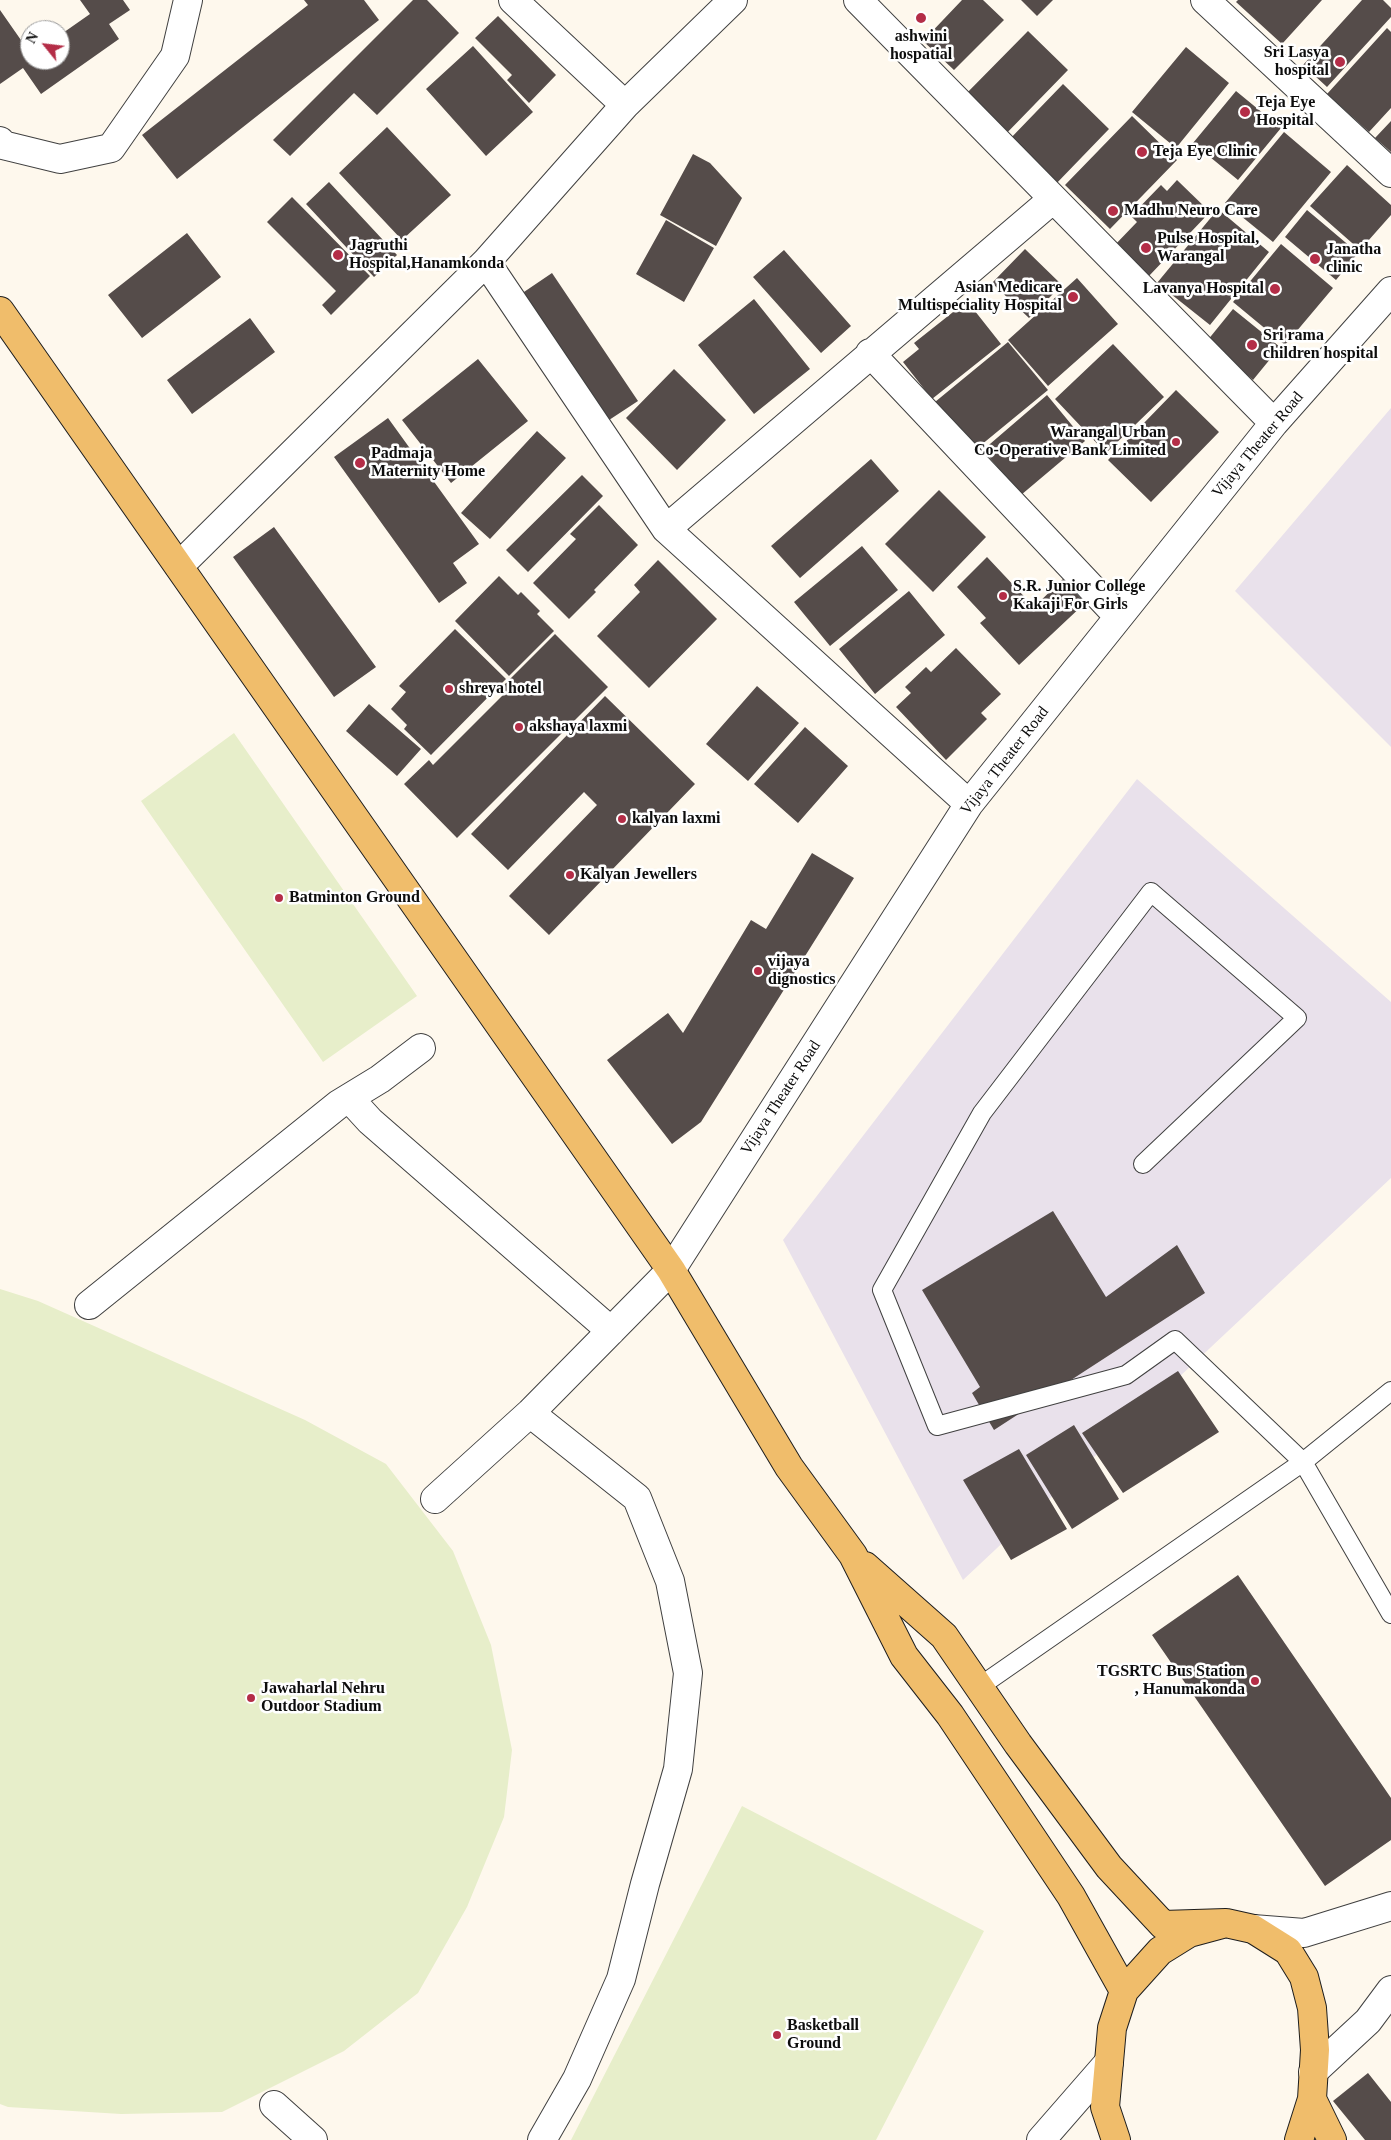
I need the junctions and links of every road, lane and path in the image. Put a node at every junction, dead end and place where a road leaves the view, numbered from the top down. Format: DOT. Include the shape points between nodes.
graph roads {
  1 [pos="188,0"];
  2 [pos="513,0"];
  3 [pos="733,0"];
  4 [pos="858,0"];
  5 [pos="1205,0"];
  6 [pos="625,105"];
  7 [pos="0,141"];
  8 [pos="1391,174"];
  9 [pos="1053,199"];
  10 [pos="486,262"];
  11 [pos="1391,291"];
  12 [pos="0,311"];
  13 [pos="870,353"];
  14 [pos="1274,423"];
  15 [pos="666,529"];
  16 [pos="179,566"];
  17 [pos="1118,616"];
  18 [pos="969,804"];
  19 [pos="421,1048"];
  20 [pos="349,1098"];
  21 [pos="1143,1164"];
  22 [pos="672,1270"];
  23 [pos="88,1305"];
  24 [pos="611,1331"];
  25 [pos="1391,1391"];
  26 [pos="530,1413"];
  27 [pos="1303,1462"];
  28 [pos="435,1499"];
  29 [pos="853,1555"];
  30 [pos="1391,1614"];
  31 [pos="979,1687"];
  32 [pos="1391,1906"];
  33 [pos="1226,1923"];
  34 [pos="1253,1928"];
  35 [pos="1391,1990"];
  36 [pos="1124,1991"];
  37 [pos="1109,2062"];
  38 [pos="1313,2072"];
  39 [pos="1312,2099"];
  40 [pos="274,2105"];
  41 [pos="313,2140"];
  42 [pos="542,2140"];
  43 [pos="1041,2140"];
  44 [pos="1116,2140"];
  45 [pos="1299,2140"];
  46 [pos="1332,2140"];
  1 -- 7 [label="street" via="175,56 111,148 60,159 3,145"];
  2 -- 6 [label="street"];
  3 -- 6 [label="street"];
  4 -- 9 [label="street"];
  5 -- 8 [label="street"];
  6 -- 10 [label="street"];
  9 -- 13 [label="street"];
  9 -- 14 [label="street"];
  10 -- 15 [label="street"];
  10 -- 16 [label="street"];
  11 -- 14 [label="street, Vijaya Theater Road"];
  12 -- 16 [label="main road"];
  13 -- 15 [label="street"];
  13 -- 17 [label="street"];
  14 -- 17 [label="street, Vijaya Theater Road"];
  15 -- 18 [label="street"];
  16 -- 22 [label="main road"];
  17 -- 18 [label="street, Vijaya Theater Road"];
  18 -- 22 [label="street, Vijaya Theater Road"];
  19 -- 20 [label="street"];
  20 -- 23 [label="street"];
  20 -- 24 [label="street" via="370,1121"];
  21 -- 27 [label="lane" via="1297,1018 1151,892 982,1113 882,1290 937,1426 1126,1375 1175,1340"];
  22 -- 24 [label="street, Vijaya Theater Road"];
  22 -- 29 [label="main road" via="789,1467"];
  24 -- 26 [label="street, Vijaya Theater Road"];
  25 -- 27 [label="lane"];
  26 -- 28 [label="street, Vijaya Theater Road"];
  26 -- 42 [label="street" via="637,1498 670,1581 688,1673 678,1769 620,1979 577,2079"];
  27 -- 30 [label="lane"];
  27 -- 31 [label="lane"];
  29 -- 31 [label="main road" via="944,1636"];
  29 -- 36 [label="main road" via="904,1656 950,1715 1071,1896"];
  31 -- 33 [label="main road" via="1109,1867 1163,1925"];
  32 -- 34 [label="street" via="1304,1933"];
  33 -- 34 [label="main road"];
  33 -- 36 [label="main road" via="1189,1933 1160,1951"];
  34 -- 38 [label="main road" via="1288,1951 1304,1976 1312,2008"];
  35 -- 38 [label="street" via="1368,2021"];
  36 -- 37 [label="main road" via="1112,2028"];
  37 -- 43 [label="street"];
  37 -- 44 [label="main road" via="1105,2107"];
  38 -- 39 [label="main road"];
  39 -- 45 [label="main road"];
  39 -- 46 [label="main road"];
  40 -- 41 [label="street"];
}
